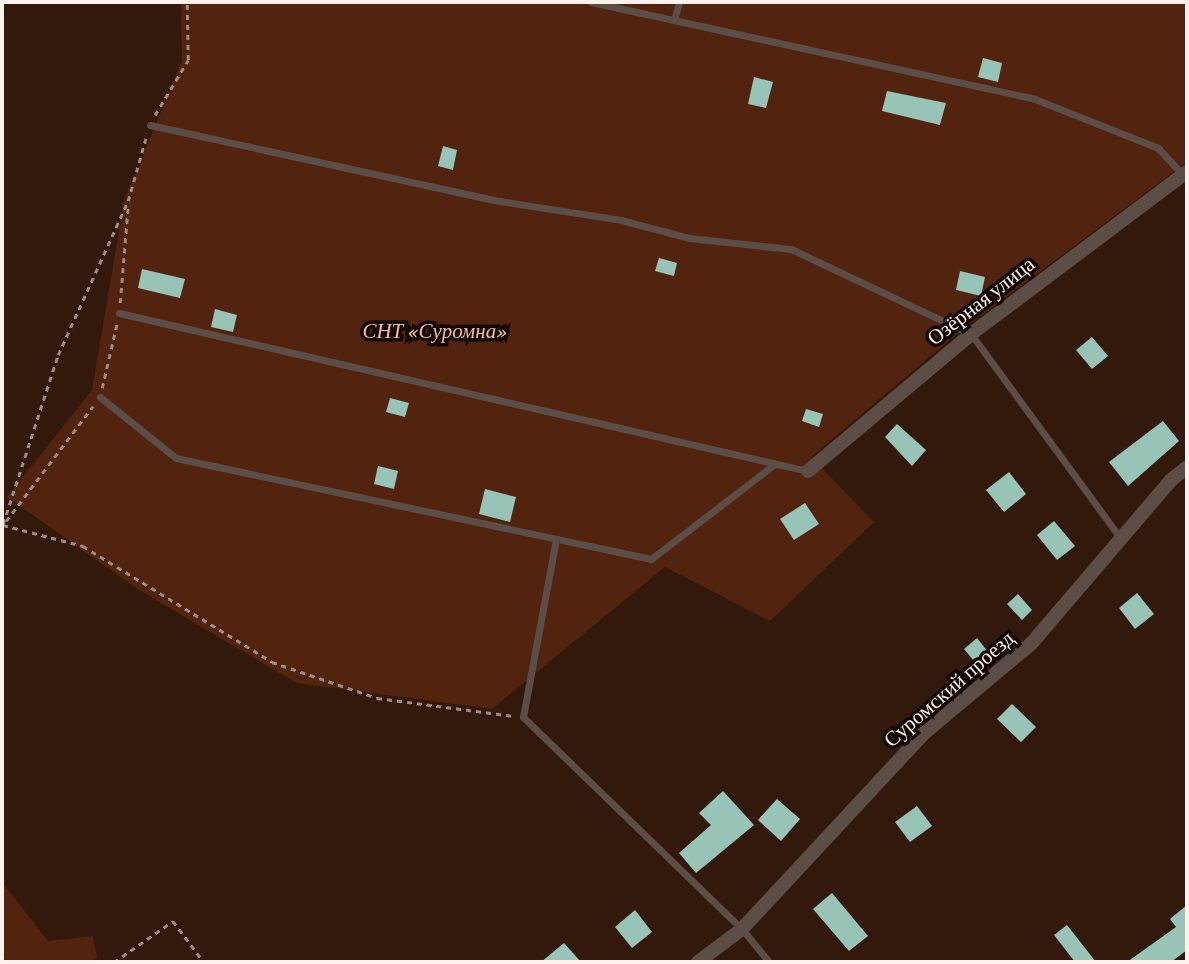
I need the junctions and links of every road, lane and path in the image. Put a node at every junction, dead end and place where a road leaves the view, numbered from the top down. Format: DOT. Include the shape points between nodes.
graph roads {
  1 [pos="187,2"];
  2 [pos="591,2"];
  3 [pos="679,2"];
  4 [pos="674,20"];
  5 [pos="150,125"];
  6 [pos="1185,174"];
  7 [pos="128,201"];
  8 [pos="119,313"];
  9 [pos="971,334"];
  10 [pos="100,397"];
  11 [pos="775,464"];
  12 [pos="1187,467"];
  13 [pos="808,471"];
  14 [pos="2,525"];
  15 [pos="556,539"];
  16 [pos="1121,539"];
  17 [pos="523,718"];
  18 [pos="742,929"];
  19 [pos="114,962"];
  20 [pos="204,962"];
  21 [pos="698,962"];
  22 [pos="769,962"];
  1 -- 5 [label="path" via="188,60"];
  2 -- 4 [label="lane"];
  3 -- 4 [label="lane"];
  4 -- 6 [label="lane" via="1035,99 1158,148"];
  5 -- 7 [label="path"];
  5 -- 9 [label="lane" via="500,201 621,220 689,238 791,249"];
  6 -- 9 [label="street, Озёрная улица"];
  7 -- 8 [label="path"];
  7 -- 14 [label="path" via="58,355"];
  8 -- 10 [label="path"];
  8 -- 11 [label="lane"];
  9 -- 13 [label="street, Озёрная улица"];
  9 -- 16 [label="lane"];
  10 -- 14 [label="path"];
  10 -- 15 [label="lane" via="176,458"];
  11 -- 13 [label="lane"];
  11 -- 15 [label="lane" via="651,559"];
  12 -- 16 [label="street, Суромский проезд"];
  14 -- 17 [label="path" via="83,546 272,662 377,698"];
  15 -- 17 [label="lane"];
  16 -- 18 [label="street, Суромский проезд" via="1031,644 922,735"];
  17 -- 18 [label="lane"];
  18 -- 21 [label="street, Суромский проезд"];
  18 -- 22 [label="lane"];
  19 -- 20 [label="path" via="173,921"];
}
